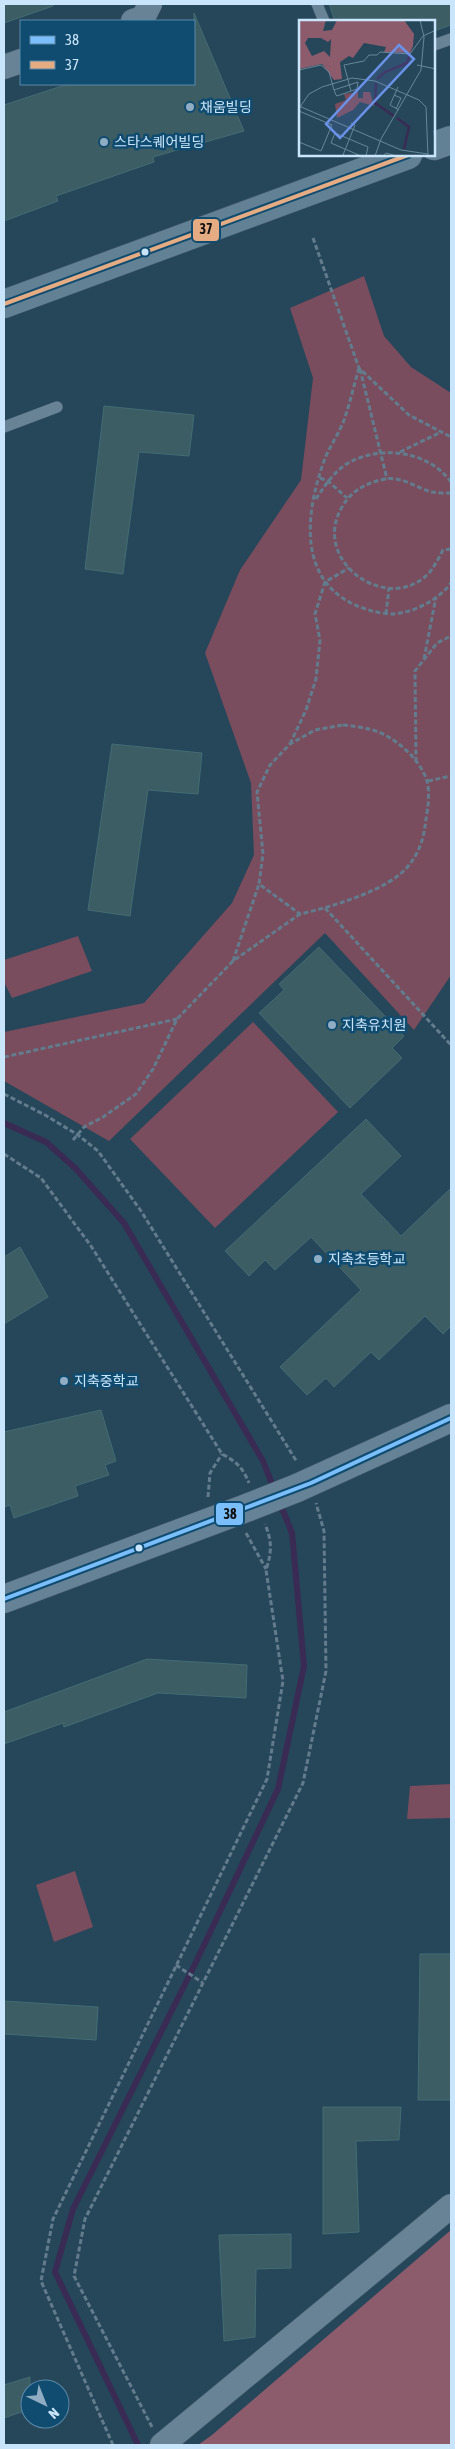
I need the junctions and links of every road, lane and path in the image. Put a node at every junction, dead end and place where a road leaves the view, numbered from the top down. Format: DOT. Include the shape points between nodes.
graph roads {
  1 [pos="150,4"];
  2 [pos="317,4"];
  3 [pos="136,20"];
  4 [pos="324,20"];
  5 [pos="451,39"];
  6 [pos="435,45"];
  7 [pos="20,61"];
  8 [pos="4,68"];
  9 [pos="451,140"];
  10 [pos="435,146"];
  11 [pos="405,156"];
  12 [pos="313,238"];
  13 [pos="4,304"];
  14 [pos="360,368"];
  15 [pos="58,407"];
  16 [pos="4,427"];
  17 [pos="440,433"];
  18 [pos="451,437"];
  19 [pos="399,452"];
  20 [pos="380,453"];
  21 [pos="320,478"];
  22 [pos="388,479"];
  23 [pos="328,480"];
  24 [pos="451,482"];
  25 [pos="451,493"];
  26 [pos="347,498"];
  27 [pos="314,504"];
  28 [pos="451,549"];
  29 [pos="349,568"];
  30 [pos="326,582"];
  31 [pos="451,583"];
  32 [pos="389,588"];
  33 [pos="436,597"];
  34 [pos="386,615"];
  35 [pos="451,636"];
  36 [pos="424,660"];
  37 [pos="290,744"];
  38 [pos="416,762"];
  39 [pos="451,776"];
  40 [pos="428,782"];
  41 [pos="259,884"];
  42 [pos="325,908"];
  43 [pos="300,914"];
  44 [pos="233,961"];
  45 [pos="177,1019"];
  46 [pos="451,1045"];
  47 [pos="4,1057"];
  48 [pos="4,1094"];
  49 [pos="78,1135"];
  50 [pos="73,1140"];
  51 [pos="4,1154"];
  52 [pos="451,1418"];
  53 [pos="222,1454"];
  54 [pos="304,1486"];
  55 [pos="208,1502"];
  56 [pos="253,1513"];
  57 [pos="266,1570"];
  58 [pos="4,1599"];
  59 [pos="176,1965"];
  60 [pos="203,1983"];
  61 [pos="451,2206"];
  62 [pos="157,2437"];
  63 [pos="113,2445"];
  1 -- 3 [label="street" via="143,18"];
  2 -- 4 [label="lane"];
  5 -- 6 [label="lane"];
  7 -- 8 [label="street"];
  9 -- 10 [label="main road"];
  11 -- 13 [label="main road"];
  12 -- 14 [label="path"];
  14 -- 17 [label="path" via="409,415"];
  14 -- 20 [label="path"];
  14 -- 21 [label="path" via="344,420 324,461"];
  15 -- 16 [label="lane"];
  17 -- 18 [label="path"];
  17 -- 19 [label="path"];
  19 -- 20 [label="path"];
  19 -- 24 [label="path" via="424,459"];
  20 -- 22 [label="path"];
  20 -- 23 [label="path" via="349,463"];
  21 -- 23 [label="path"];
  21 -- 27 [label="path"];
  22 -- 25 [label="path" via="411,483 432,492"];
  22 -- 26 [label="path" via="365,484"];
  23 -- 26 [label="path"];
  23 -- 27 [label="path"];
  26 -- 29 [label="path" via="336,517 333,537"];
  27 -- 30 [label="path" via="309,531 313,558"];
  28 -- 32 [label="path" via="443,550 428,573 408,586"];
  29 -- 30 [label="path"];
  29 -- 32 [label="path" via="368,583"];
  30 -- 34 [label="path" via="346,601"];
  30 -- 37 [label="path" via="315,614 320,640 316,679"];
  31 -- 33 [label="path"];
  32 -- 34 [label="path"];
  33 -- 34 [label="path" via="425,605"];
  33 -- 36 [label="path"];
  35 -- 36 [label="path" via="437,643"];
  36 -- 38 [label="path" via="415,671"];
  37 -- 38 [label="path" via="315,730 352,726 371,729 396,742"];
  37 -- 41 [label="path" via="270,764 257,792 263,854"];
  38 -- 40 [label="path"];
  39 -- 40 [label="path"];
  40 -- 42 [label="path" via="423,842 409,865 387,884"];
  41 -- 43 [label="path"];
  41 -- 44 [label="path"];
  42 -- 43 [label="path"];
  42 -- 46 [label="path"];
  43 -- 44 [label="path"];
  44 -- 45 [label="path"];
  45 -- 47 [label="path"];
  45 -- 49 [label="path" via="153,1069 136,1094 84,1127"];
  48 -- 49 [label="path"];
  49 -- 50 [label="path"];
  49 -- 54 [label="path" via="98,1151 141,1211"];
  51 -- 53 [label="path" via="41,1178 91,1246"];
  52 -- 54 [label="main road"];
  53 -- 55 [label="path" via="210,1473"];
  53 -- 56 [label="path" via="237,1462 245,1472"];
  54 -- 56 [label="main road, bridge"];
  54 -- 60 [label="path" via="324,1531 326,1670 303,1783"];
  56 -- 57 [label="path"];
  56 -- 57 [label="path" via="271,1539 272,1555"];
  56 -- 58 [label="main road"];
  57 -- 59 [label="path" via="283,1681 267,1779"];
  59 -- 60 [label="path"];
  59 -- 63 [label="path" via="53,2219 42,2281"];
  60 -- 62 [label="path" via="85,2219 74,2276"];
  61 -- 62 [label="street"];
}
